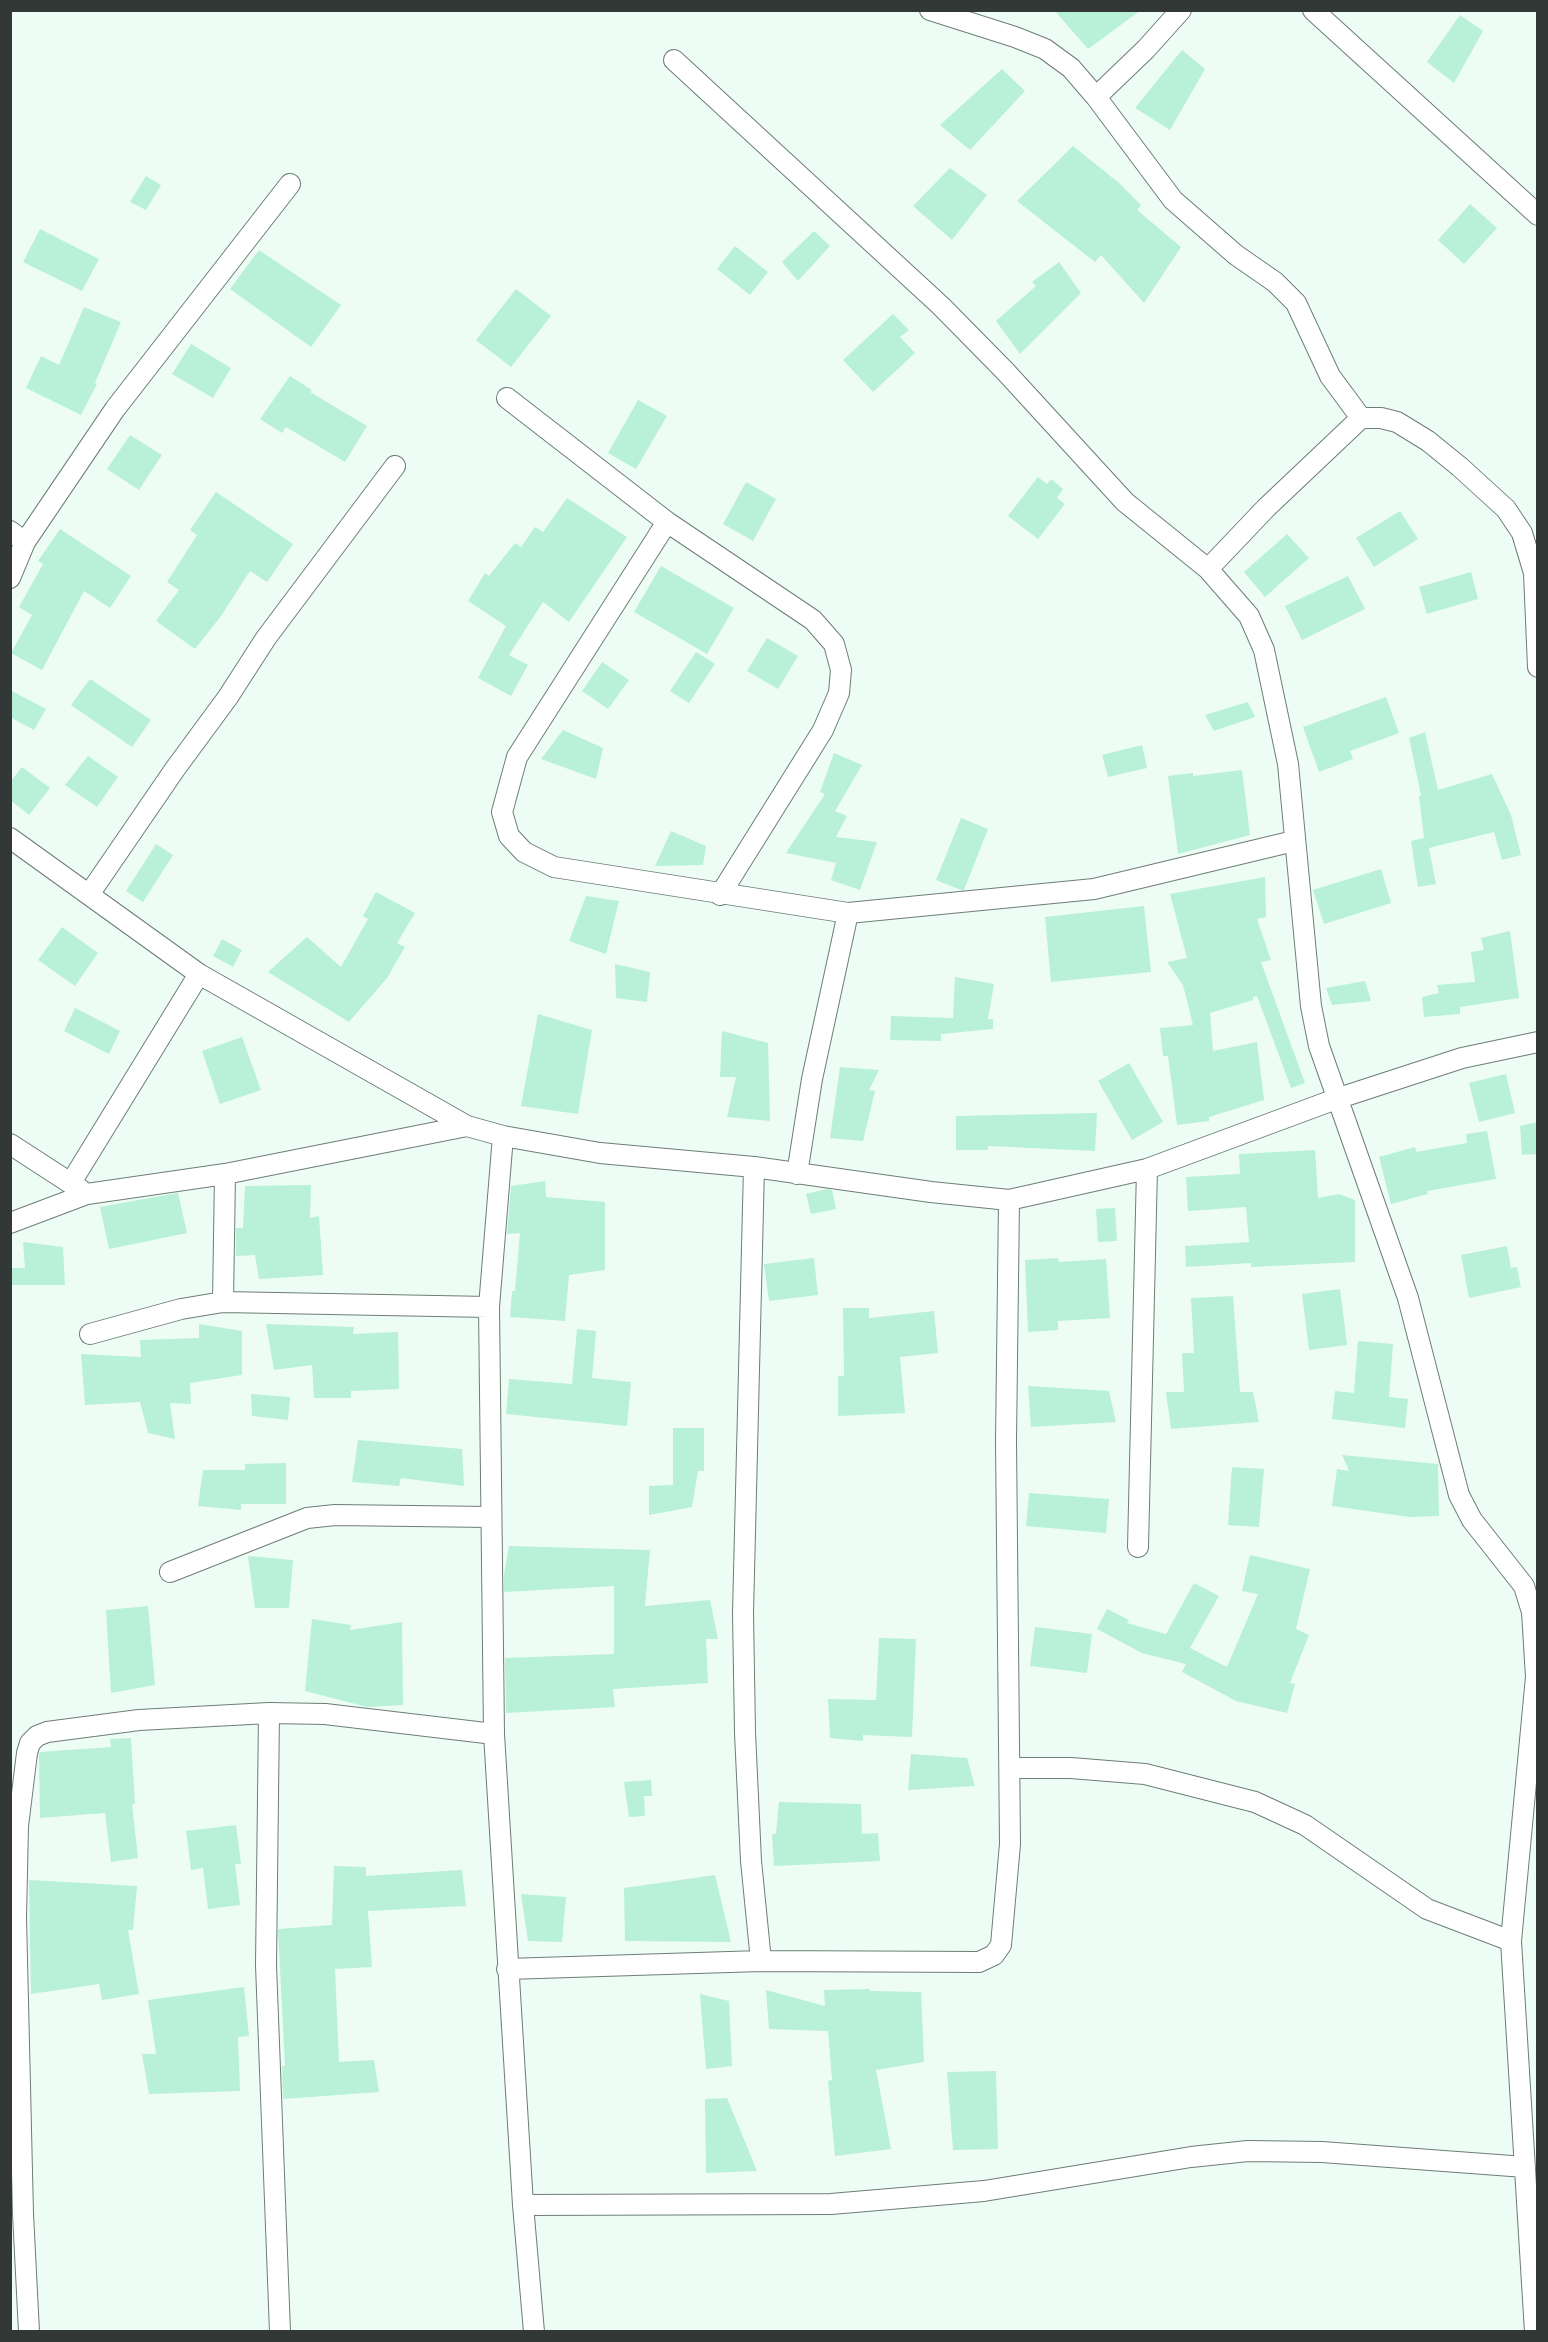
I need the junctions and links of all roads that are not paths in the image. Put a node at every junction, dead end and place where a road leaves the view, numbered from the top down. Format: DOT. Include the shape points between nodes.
graph roads {
  1 [pos="930,10"];
  2 [pos="1181,10"];
  3 [pos="1313,10"];
  4 [pos="674,60"];
  5 [pos="1096,98"];
  6 [pos="290,184"];
  7 [pos="1538,215"];
  8 [pos="507,398"];
  9 [pos="1361,418"];
  10 [pos="394,466"];
  11 [pos="667,522"];
  12 [pos="18,537"];
  13 [pos="1208,569"];
  14 [pos="10,579"];
  15 [pos="1538,667"];
  16 [pos="10,838"];
  17 [pos="1294,841"];
  18 [pos="90,893"];
  19 [pos="720,895"];
  20 [pos="848,913"];
  21 [pos="200,974"];
  22 [pos="1538,1042"];
  23 [pos="1336,1099"];
  24 [pos="467,1126"];
  25 [pos="503,1136"];
  26 [pos="10,1144"];
  27 [pos="754,1167"];
  28 [pos="1147,1168"];
  29 [pos="225,1174"];
  30 [pos="796,1174"];
  31 [pos="72,1181"];
  32 [pos="87,1194"];
  33 [pos="1009,1200"];
  34 [pos="10,1223"];
  35 [pos="223,1302"];
  36 [pos="489,1307"];
  37 [pos="90,1334"];
  38 [pos="490,1517"];
  39 [pos="1138,1547"];
  40 [pos="170,1572"];
  41 [pos="1537,1677"];
  42 [pos="269,1713"];
  43 [pos="494,1734"];
  44 [pos="1011,1768"];
  45 [pos="1511,1941"];
  46 [pos="761,1961"];
  47 [pos="507,1969"];
  48 [pos="1525,2167"];
  49 [pos="523,2205"];
  50 [pos="16,2215"];
  51 [pos="29,2331"];
  52 [pos="280,2331"];
  53 [pos="534,2331"];
  54 [pos="1535,2331"];
  1 -- 5 [label="street" via="1045,49 1071,68"];
  2 -- 5 [label="street"];
  3 -- 7 [label="street"];
  4 -- 13 [label="street" via="941,306 1125,502"];
  5 -- 9 [label="street" via="1173,200 1296,303 1330,376"];
  6 -- 12 [label="street"];
  8 -- 11 [label="street"];
  9 -- 13 [label="street"];
  9 -- 15 [label="street" via="1381,418 1412,430 1506,509 1522,533 1534,573"];
  10 -- 18 [label="street" via="266,638"];
  11 -- 19 [label="street" via="813,620 834,644 841,670 839,693 823,730"];
  11 -- 19 [label="street" via="516,758 502,812 509,836 524,852 554,867"];
  12 -- 14 [label="street"];
  13 -- 17 [label="street" via="1249,616 1264,650 1288,764"];
  16 -- 18 [label="street"];
  17 -- 20 [label="street" via="1094,889"];
  17 -- 23 [label="street" via="1311,1006"];
  18 -- 21 [label="street"];
  19 -- 20 [label="street"];
  20 -- 30 [label="street"];
  21 -- 24 [label="street"];
  21 -- 31 [label="street"];
  22 -- 23 [label="street" via="1462,1058"];
  23 -- 28 [label="street"];
  23 -- 41 [label="street" via="1407,1298 1459,1495 1472,1520 1524,1586 1532,1612"];
  24 -- 25 [label="street"];
  24 -- 29 [label="street"];
  25 -- 27 [label="street" via="600,1153"];
  25 -- 36 [label="street"];
  26 -- 31 [label="street"];
  27 -- 30 [label="street"];
  27 -- 46 [label="street" via="743,1624 751,1850"];
  28 -- 33 [label="street"];
  28 -- 39 [label="street"];
  29 -- 32 [label="street"];
  29 -- 35 [label="street"];
  30 -- 33 [label="street"];
  31 -- 32 [label="street"];
  32 -- 34 [label="street"];
  33 -- 44 [label="street" via="1006,1441"];
  35 -- 36 [label="street"];
  35 -- 37 [label="street" via="181,1309"];
  36 -- 38 [label="street"];
  38 -- 40 [label="street" via="307,1518"];
  38 -- 43 [label="street"];
  41 -- 45 [label="street"];
  42 -- 43 [label="street" via="357,1717"];
  42 -- 50 [label="street" via="139,1720 47,1732 30,1743 18,1826"];
  42 -- 52 [label="street" via="267,1965"];
  43 -- 47 [label="street"];
  44 -- 45 [label="street" via="1144,1774 1255,1802 1305,1825 1427,1909"];
  44 -- 46 [label="street" via="1010,1844 1001,1945 994,1955 979,1962"];
  45 -- 48 [label="street"];
  46 -- 47 [label="street"];
  47 -- 49 [label="street"];
  48 -- 49 [label="street" via="1322,2152 1248,2151 984,2191 831,2204"];
  48 -- 54 [label="street"];
  49 -- 53 [label="street"];
  50 -- 51 [label="street"];
}
